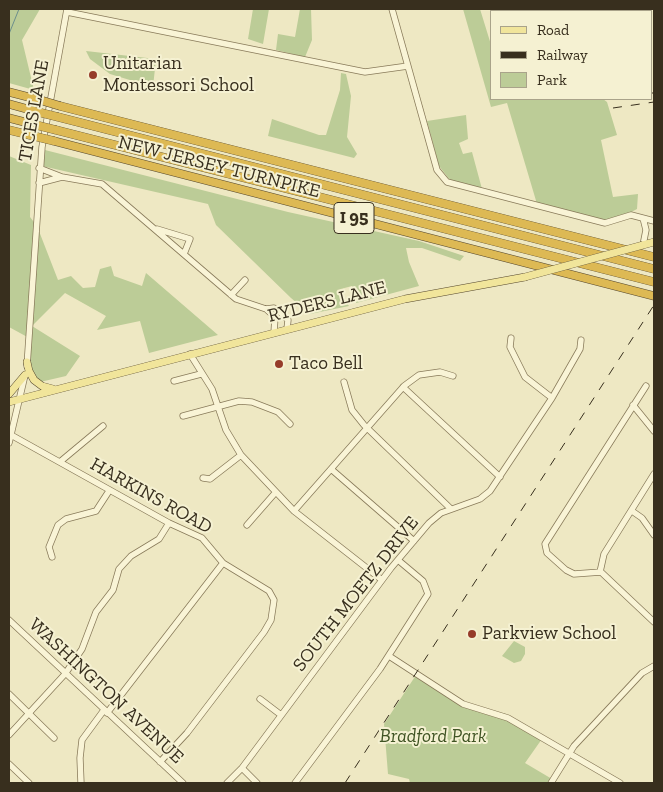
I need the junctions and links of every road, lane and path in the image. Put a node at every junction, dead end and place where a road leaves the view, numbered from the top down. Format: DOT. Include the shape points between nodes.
graph roads {
  1 [pos="392,9"];
  2 [pos="67,10"];
  3 [pos="408,66"];
  4 [pos="9,92"];
  5 [pos="9,104"];
  6 [pos="9,118"];
  7 [pos="9,130"];
  8 [pos="39,168"];
  9 [pos="62,177"];
  10 [pos="38,182"];
  11 [pos="643,218"];
  12 [pos="654,221"];
  13 [pos="155,229"];
  14 [pos="654,242"];
  15 [pos="643,245"];
  16 [pos="184,254"];
  17 [pos="654,257"];
  18 [pos="654,269"];
  19 [pos="245,280"];
  20 [pos="654,282"];
  21 [pos="231,295"];
  22 [pos="654,296"];
  23 [pos="266,309"];
  24 [pos="280,312"];
  25 [pos="275,317"];
  26 [pos="287,329"];
  27 [pos="274,333"];
  28 [pos="511,338"];
  29 [pos="581,340"];
  30 [pos="190,354"];
  31 [pos="27,362"];
  32 [pos="201,374"];
  33 [pos="25,375"];
  34 [pos="453,376"];
  35 [pos="174,381"];
  36 [pos="344,382"];
  37 [pos="646,386"];
  38 [pos="403,387"];
  39 [pos="53,389"];
  40 [pos="9,394"];
  41 [pos="20,398"];
  42 [pos="552,398"];
  43 [pos="9,402"];
  44 [pos="633,405"];
  45 [pos="219,406"];
  46 [pos="183,416"];
  47 [pos="290,424"];
  48 [pos="104,426"];
  49 [pos="367,428"];
  50 [pos="654,431"];
  51 [pos="11,435"];
  52 [pos="9,444"];
  53 [pos="241,455"];
  54 [pos="61,461"];
  55 [pos="332,469"];
  56 [pos="654,474"];
  57 [pos="500,477"];
  58 [pos="203,478"];
  59 [pos="110,491"];
  60 [pos="275,493"];
  61 [pos="451,508"];
  62 [pos="294,511"];
  63 [pos="632,511"];
  64 [pos="169,523"];
  65 [pos="247,525"];
  66 [pos="654,535"];
  67 [pos="414,541"];
  68 [pos="52,557"];
  69 [pos="398,560"];
  70 [pos="223,563"];
  71 [pos="600,572"];
  72 [pos="382,580"];
  73 [pos="9,620"];
  74 [pos="654,622"];
  75 [pos="389,656"];
  76 [pos="654,666"];
  77 [pos="65,674"];
  78 [pos="9,694"];
  79 [pos="260,699"];
  80 [pos="106,711"];
  81 [pos="30,713"];
  82 [pos="281,715"];
  83 [pos="9,735"];
  84 [pos="54,738"];
  85 [pos="569,754"];
  86 [pos="160,762"];
  87 [pos="9,764"];
  88 [pos="242,768"];
  89 [pos="29,783"];
  90 [pos="81,783"];
  91 [pos="183,783"];
  92 [pos="227,783"];
  93 [pos="257,783"];
  94 [pos="295,783"];
  95 [pos="551,783"];
  96 [pos="620,783"];
  1 -- 3 [label="street"];
  2 -- 3 [label="street" via="365,72"];
  2 -- 8 [label="street, TICES LANE"];
  3 -- 11 [label="street" via="437,170 447,182 605,222 631,215"];
  4 -- 17 [label="highway, NEW JERSEY TURNPIKE / I 95, bridge"];
  5 -- 18 [label="highway, NEW JERSEY TURNPIKE / I 95, bridge"];
  6 -- 20 [label="highway, NEW JERSEY TURNPIKE / I 95, bridge"];
  7 -- 22 [label="highway, NEW JERSEY TURNPIKE / I 95, bridge"];
  8 -- 9 [label="street"];
  8 -- 10 [label="street, TICES LANE"];
  9 -- 10 [label="street"];
  9 -- 13 [label="street" via="102,184"];
  10 -- 31 [label="street, TICES LANE"];
  11 -- 12 [label="street"];
  11 -- 15 [label="street" via="646,230"];
  13 -- 16 [label="street"];
  13 -- 16 [label="street" via="190,239"];
  14 -- 15 [label="main road, RYDERS LANE"];
  15 -- 26 [label="main road, RYDERS LANE, bridge" via="525,278 434,292"];
  16 -- 21 [label="street"];
  19 -- 21 [label="street"];
  21 -- 23 [label="street"];
  23 -- 24 [label="street" via="274,308"];
  23 -- 25 [label="street"];
  24 -- 25 [label="street"];
  24 -- 26 [label="street" via="288,320"];
  25 -- 26 [label="street"];
  25 -- 27 [label="street"];
  26 -- 27 [label="main road, RYDERS LANE"];
  27 -- 30 [label="main road, RYDERS LANE"];
  28 -- 42 [label="street" via="510,346 525,378"];
  29 -- 42 [label="street, SOUTH MOETZ DRIVE" via="580,350"];
  30 -- 32 [label="street"];
  30 -- 39 [label="main road, RYDERS LANE"];
  31 -- 33 [label="street, TICES LANE"];
  31 -- 39 [label="main road" via="34,380"];
  32 -- 35 [label="street"];
  32 -- 45 [label="street"];
  33 -- 40 [label="main road"];
  33 -- 41 [label="street, TICES LANE"];
  34 -- 38 [label="street" via="440,372 419,375"];
  36 -- 49 [label="street" via="352,410"];
  37 -- 44 [label="street"];
  38 -- 49 [label="street"];
  38 -- 57 [label="street"];
  39 -- 41 [label="main road, RYDERS LANE"];
  41 -- 43 [label="main road, RYDERS LANE"];
  41 -- 51 [label="street"];
  42 -- 57 [label="street, SOUTH MOETZ DRIVE"];
  44 -- 50 [label="street"];
  44 -- 71 [label="street" via="549,537 545,549 560,566 574,574"];
  45 -- 46 [label="street"];
  45 -- 47 [label="street" via="239,401 252,402 278,412"];
  45 -- 53 [label="street" via="226,430"];
  48 -- 54 [label="street"];
  49 -- 55 [label="street"];
  49 -- 61 [label="street"];
  51 -- 52 [label="street"];
  51 -- 54 [label="street, HARKINS ROAD"];
  53 -- 58 [label="street" via="210,479"];
  53 -- 60 [label="street"];
  54 -- 59 [label="street, HARKINS ROAD"];
  55 -- 62 [label="street"];
  55 -- 67 [label="street"];
  56 -- 63 [label="street"];
  57 -- 61 [label="street, SOUTH MOETZ DRIVE" via="480,499"];
  59 -- 64 [label="street, HARKINS ROAD"];
  59 -- 68 [label="street" via="96,511 58,525 50,540"];
  60 -- 62 [label="street"];
  60 -- 65 [label="street"];
  61 -- 67 [label="street, SOUTH MOETZ DRIVE" via="440,512"];
  62 -- 72 [label="street"];
  63 -- 66 [label="street" via="642,518"];
  63 -- 71 [label="street" via="604,554"];
  64 -- 70 [label="street, HARKINS ROAD" via="202,538"];
  64 -- 77 [label="street" via="159,539 132,556 119,569 112,590 96,612 82,649"];
  67 -- 69 [label="street, SOUTH MOETZ DRIVE"];
  69 -- 72 [label="street, SOUTH MOETZ DRIVE"];
  69 -- 75 [label="street" via="423,580 428,594"];
  70 -- 80 [label="street"];
  70 -- 86 [label="street, HARKINS ROAD" via="269,591 274,600 271,620 187,732"];
  71 -- 74 [label="street"];
  72 -- 82 [label="street, SOUTH MOETZ DRIVE"];
  73 -- 77 [label="street, WASHINGTON AVENUE"];
  75 -- 85 [label="street" via="463,704 508,718"];
  75 -- 94 [label="street"];
  76 -- 85 [label="street" via="642,673"];
  77 -- 80 [label="street, WASHINGTON AVENUE"];
  77 -- 81 [label="street"];
  78 -- 81 [label="street"];
  79 -- 82 [label="street"];
  80 -- 86 [label="street, WASHINGTON AVENUE"];
  80 -- 90 [label="street" via="82,740"];
  81 -- 83 [label="street"];
  81 -- 84 [label="street"];
  82 -- 88 [label="street, SOUTH MOETZ DRIVE"];
  85 -- 95 [label="street"];
  85 -- 96 [label="street"];
  86 -- 91 [label="street, WASHINGTON AVENUE"];
  87 -- 89 [label="street"];
  88 -- 92 [label="street, SOUTH MOETZ DRIVE"];
  88 -- 93 [label="street"];
}
